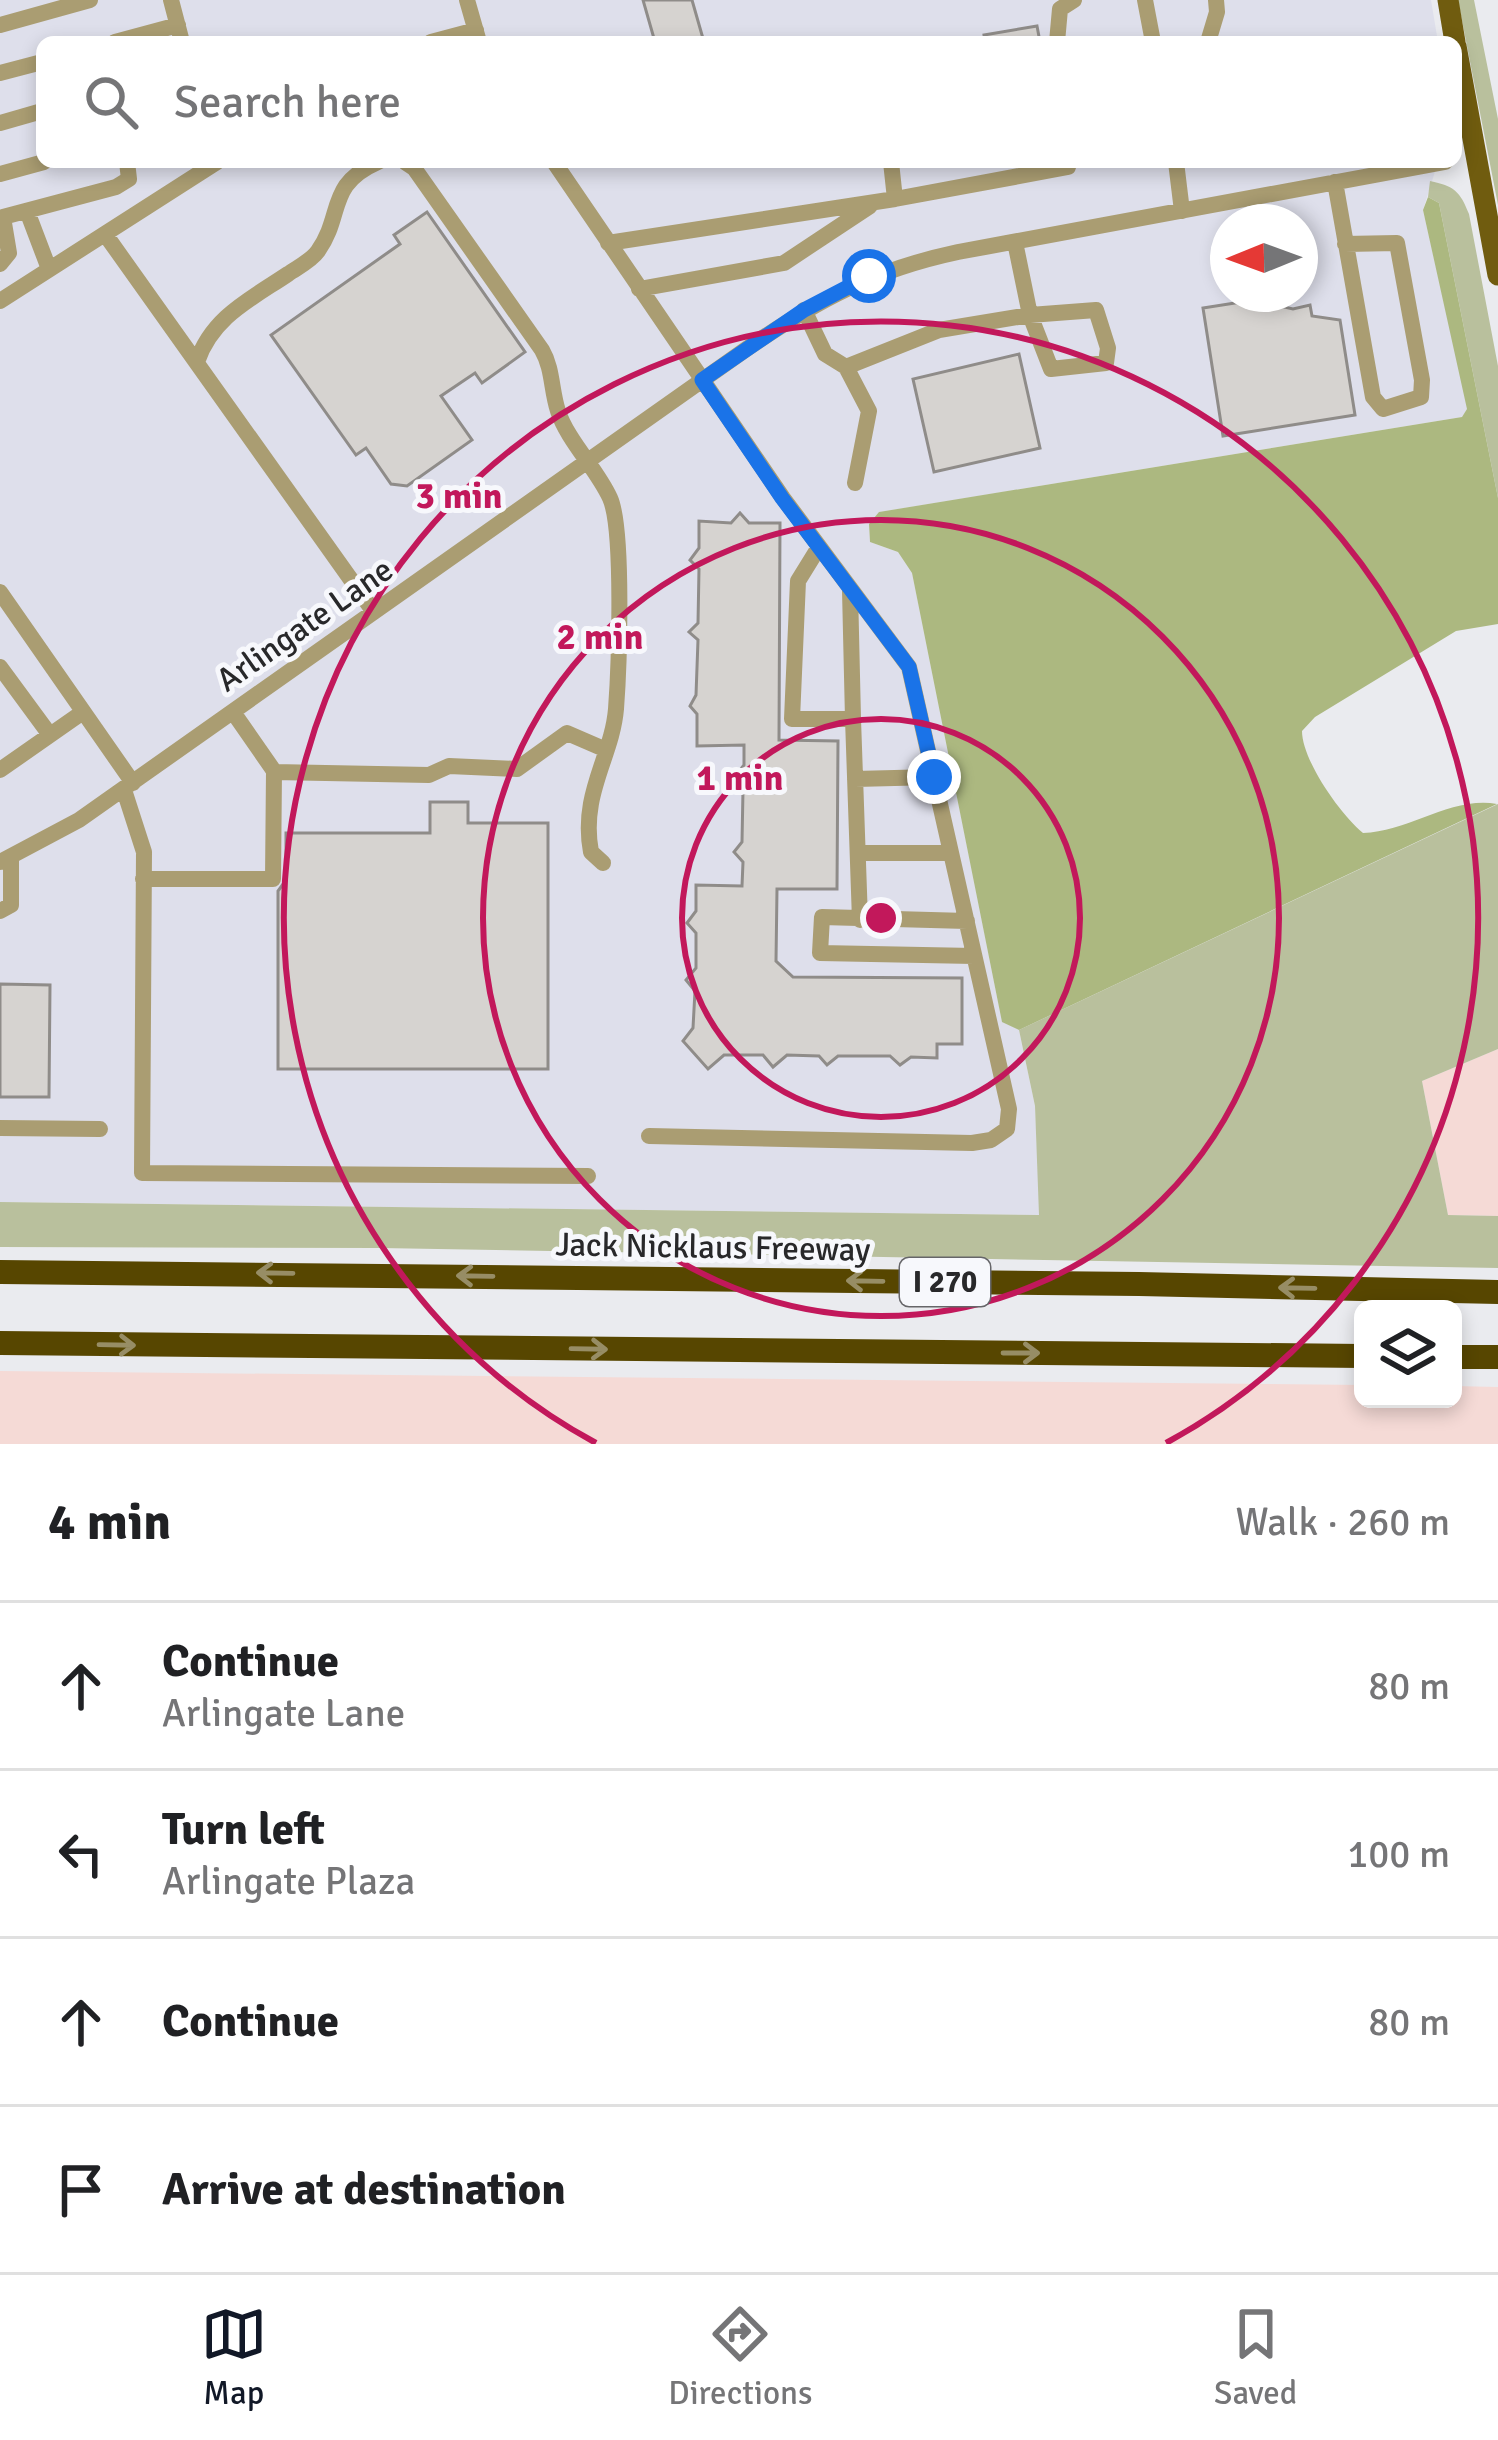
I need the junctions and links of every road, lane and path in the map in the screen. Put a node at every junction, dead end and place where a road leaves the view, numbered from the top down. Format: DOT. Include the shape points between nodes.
graph roads {
  1 [pos="90,0"];
  2 [pos="170,0"];
  3 [pos="467,0"];
  4 [pos="1074,0"];
  5 [pos="1145,0"];
  6 [pos="1216,0"];
  7 [pos="1448,0"];
  8 [pos="0,26"];
  9 [pos="180,34"];
  10 [pos="477,36"];
  11 [pos="1058,36"];
  12 [pos="1152,36"];
  13 [pos="1209,36"];
  14 [pos="1455,36"];
  15 [pos="36,64"];
  16 [pos="0,73"];
  17 [pos="1462,112"];
  18 [pos="36,113"];
  19 [pos="0,122"];
  20 [pos="1466,158"];
  21 [pos="36,164"];
  22 [pos="128,168"];
  23 [pos="208,168"];
  24 [pos="367,168"];
  25 [pos="414,168"];
  26 [pos="558,168"];
  27 [pos="892,168"];
  28 [pos="1063,168"];
  29 [pos="1177,168"];
  30 [pos="1412,168"];
  31 [pos="0,174"];
  32 [pos="1334,182"];
  33 [pos="895,199"];
  34 [pos="875,202"];
  35 [pos="27,211"];
  36 [pos="1182,211"];
  37 [pos="2,218"];
  38 [pos="104,234"];
  39 [pos="1015,242"];
  40 [pos="608,243"];
  41 [pos="1345,244"];
  42 [pos="0,264"];
  43 [pos="49,269"];
  44 [pos="1498,275"];
  45 [pos="639,289"];
  46 [pos="0,301"];
  47 [pos="804,310"];
  48 [pos="1030,315"];
  49 [pos="196,362"];
  50 [pos="846,368"];
  51 [pos="702,380"];
  52 [pos="590,460"];
  53 [pos="855,483"];
  54 [pos="819,547"];
  55 [pos="850,590"];
  56 [pos="0,592"];
  57 [pos="374,612"];
  58 [pos="0,667"];
  59 [pos="83,712"];
  60 [pos="232,712"];
  61 [pos="853,719"];
  62 [pos="50,735"];
  63 [pos="604,749"];
  64 [pos="0,770"];
  65 [pos="274,772"];
  66 [pos="934,777"];
  67 [pos="855,779"];
  68 [pos="128,786"];
  69 [pos="858,853"];
  70 [pos="951,853"];
  71 [pos="5,860"];
  72 [pos="603,863"];
  73 [pos="143,879"];
  74 [pos="0,911"];
  75 [pos="860,920"];
  76 [pos="967,921"];
  77 [pos="974,956"];
  78 [pos="0,1128"];
  79 [pos="100,1129"];
  80 [pos="649,1136"];
  81 [pos="588,1176"];
  82 [pos="0,1272"];
  83 [pos="1498,1292"];
  84 [pos="0,1343"];
  85 [pos="1354,1356"];
  86 [pos="1462,1357"];
  87 [pos="1498,1357"];
  1 -- 8 [label="street"];
  2 -- 9 [label="street"];
  3 -- 10 [label="street"];
  4 -- 11 [label="street" via="1060,9"];
  5 -- 12 [label="street"];
  6 -- 13 [label="street"];
  7 -- 14 [label="main road"];
  15 -- 16 [label="street"];
  17 -- 20 [label="main road"];
  18 -- 19 [label="street"];
  20 -- 44 [label="main road"];
  21 -- 31 [label="street"];
  22 -- 35 [label="street" via="129,179 116,187"];
  23 -- 38 [label="street"];
  24 -- 49 [label="street" via="342,188 317,251 221,319"];
  25 -- 52 [label="street" via="542,350 560,416"];
  26 -- 40 [label="street"];
  27 -- 33 [label="street"];
  28 -- 33 [label="street"];
  29 -- 36 [label="street"];
  30 -- 32 [label="street, Arlingate Lane"];
  32 -- 36 [label="street, Arlingate Lane"];
  32 -- 41 [label="street"];
  33 -- 34 [label="street"];
  34 -- 40 [label="street"];
  34 -- 45 [label="street" via="784,263"];
  35 -- 37 [label="street"];
  35 -- 43 [label="street"];
  36 -- 39 [label="street, Arlingate Lane"];
  37 -- 42 [label="street" via="10,253"];
  38 -- 43 [label="street"];
  38 -- 49 [label="street"];
  39 -- 47 [label="street, Arlingate Lane" via="912,262"];
  39 -- 48 [label="street"];
  40 -- 45 [label="street"];
  41 -- 41 [label="street" via="1372,397 1383,409 1421,397 1397,243"];
  43 -- 46 [label="street"];
  45 -- 51 [label="street"];
  47 -- 50 [label="street" via="825,354"];
  47 -- 51 [label="street, Arlingate Lane"];
  48 -- 48 [label="street" via="1051,369 1106,363 1096,310"];
  48 -- 50 [label="street" via="939,330"];
  49 -- 57 [label="street"];
  50 -- 53 [label="street" via="869,411"];
  51 -- 52 [label="street, Arlingate Lane"];
  51 -- 54 [label="street"];
  52 -- 57 [label="street, Arlingate Lane"];
  52 -- 63 [label="street" via="612,501 617,537 616,713"];
  54 -- 55 [label="street"];
  54 -- 61 [label="street" via="798,581 792,719"];
  55 -- 61 [label="street"];
  55 -- 66 [label="street" via="909,667"];
  56 -- 59 [label="street"];
  57 -- 60 [label="street, Arlingate Lane"];
  58 -- 62 [label="street"];
  59 -- 62 [label="street"];
  59 -- 68 [label="street"];
  60 -- 65 [label="street"];
  60 -- 68 [label="street, Arlingate Lane"];
  61 -- 67 [label="street"];
  62 -- 64 [label="street"];
  63 -- 65 [label="street" via="567,733 517,769"];
  63 -- 72 [label="street" via="589,826 591,852"];
  65 -- 73 [label="street" via="273,879"];
  66 -- 67 [label="street"];
  66 -- 70 [label="street"];
  67 -- 69 [label="street"];
  68 -- 71 [label="street, Arlingate Lane"];
  68 -- 73 [label="street"];
  69 -- 70 [label="street"];
  69 -- 75 [label="street"];
  70 -- 76 [label="street"];
  71 -- 74 [label="street" via="11,905"];
  73 -- 81 [label="street" via="142,1174"];
  75 -- 76 [label="street"];
  75 -- 77 [label="street" via="822,917 820,953"];
  76 -- 77 [label="street"];
  77 -- 80 [label="street" via="1009,1108 1006,1129 991,1140"];
  78 -- 79 [label="street"];
  83 -- 82 [label="highway, Jack Nicklaus Freeway / I 270, one-way"];
  84 -- 85 [label="highway, I 270, one-way"];
  86 -- 87 [label="highway"];
}
